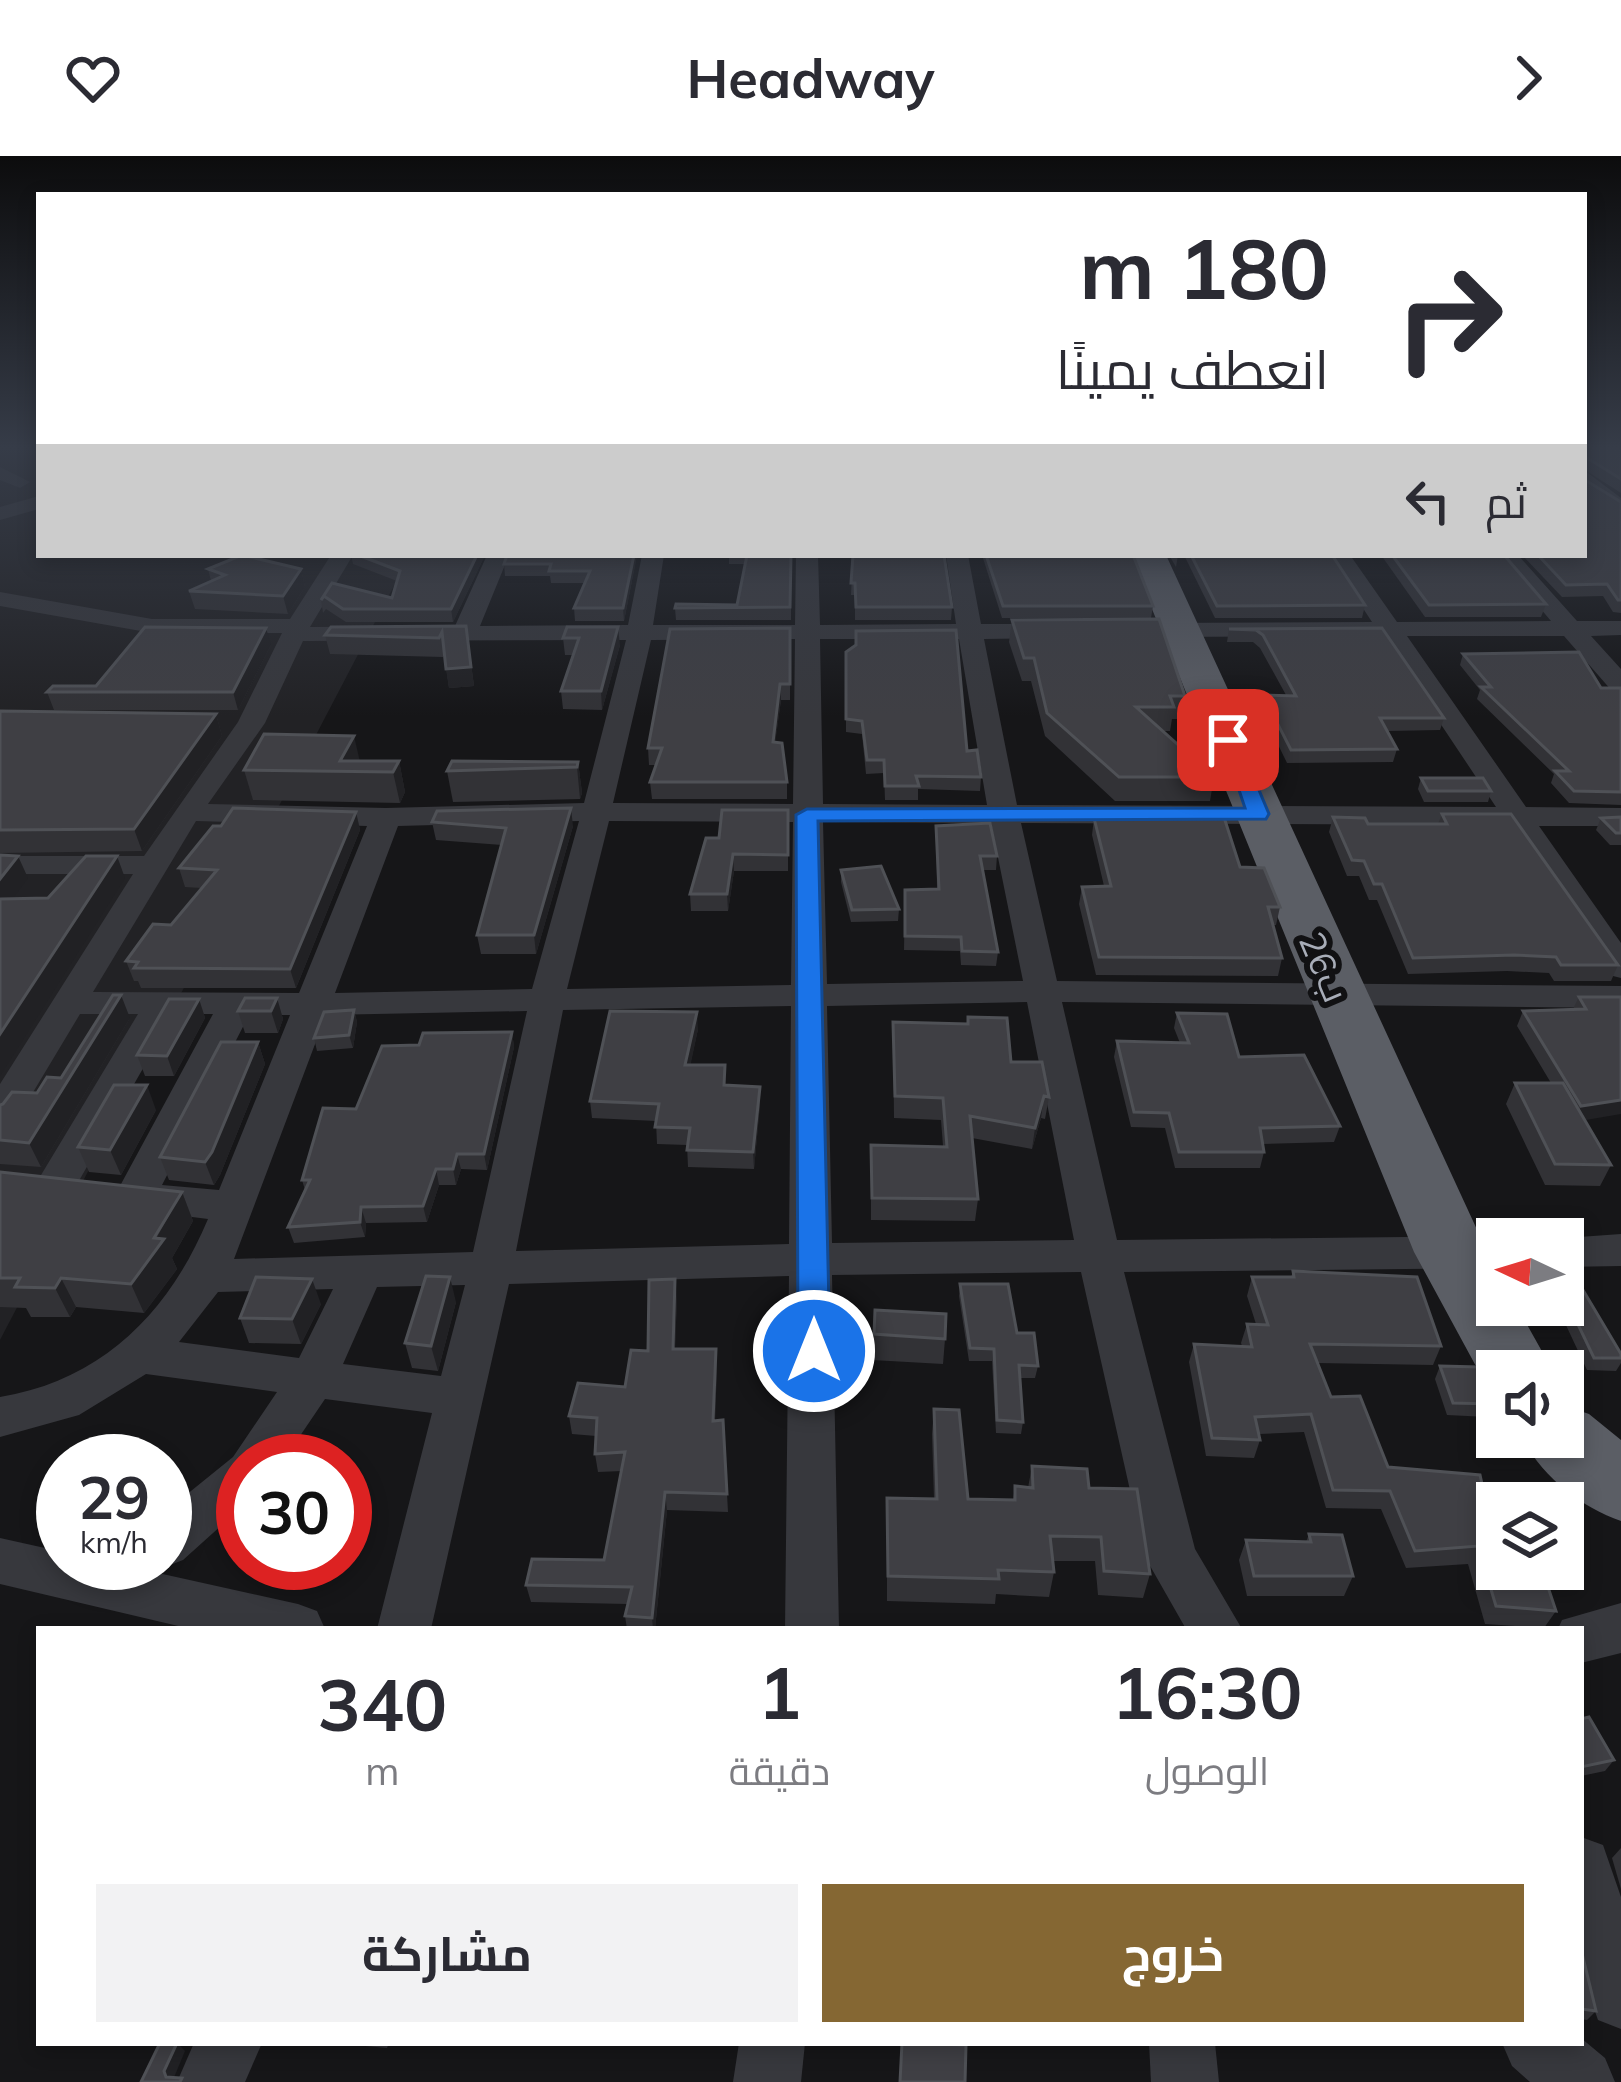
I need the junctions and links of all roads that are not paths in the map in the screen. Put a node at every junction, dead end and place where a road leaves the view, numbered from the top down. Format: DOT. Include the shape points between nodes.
graph roads {
  1 [pos="339,558"];
  2 [pos="497,558"];
  3 [pos="653,558"];
  4 [pos="807,558"];
  5 [pos="957,558"];
  6 [pos="1149,558"];
  7 [pos="1341,558"];
  8 [pos="1509,558"];
  9 [pos="0,599"];
  10 [pos="1389,628"];
  11 [pos="1568,628"];
  12 [pos="1621,628"];
  13 [pos="1182,629"];
  14 [pos="296,630"];
  15 [pos="466,630"];
  16 [pos="1123,630"];
  17 [pos="642,631"];
  18 [pos="1084,631"];
  19 [pos="968,632"];
  20 [pos="804,633"];
  21 [pos="1621,685"];
  22 [pos="205,723"];
  23 [pos="250,723"];
  24 [pos="187,812"];
  25 [pos="599,812"];
  26 [pos="1258,814"];
  27 [pos="807,815"];
  28 [pos="1517,816"];
  29 [pos="386,817"];
  30 [pos="1005,817"];
  31 [pos="1621,817"];
  32 [pos="0,865"];
  33 [pos="156,865"];
  34 [pos="1621,968"];
  35 [pos="1041,991"];
  36 [pos="811,992"];
  37 [pos="1335,993"];
  38 [pos="1621,997"];
  39 [pos="547,999"];
  40 [pos="72,1003"];
  41 [pos="163,1003"];
  42 [pos="310,1004"];
  43 [pos="236,1005"];
  44 [pos="214,1048"];
  45 [pos="295,1049"];
  46 [pos="110,1092"];
  47 [pos="191,1094"];
  48 [pos="0,1115"];
  49 [pos="135,1197"];
  50 [pos="232,1206"];
  51 [pos="1621,1250"];
  52 [pos="1584,1251"];
  53 [pos="1473,1252"];
  54 [pos="1100,1254"];
  55 [pos="814,1258"];
  56 [pos="491,1267"];
  57 [pos="363,1271"];
  58 [pos="206,1276"];
  59 [pos="1508,1350"];
  60 [pos="137,1355"];
  61 [pos="313,1378"];
  62 [pos="460,1398"];
  63 [pos="0,1418"];
  64 [pos="275,1434"];
  65 [pos="1584,1456"];
  66 [pos="1621,1487"];
  67 [pos="216,1498"];
  68 [pos="192,1520"];
  69 [pos="0,1562"];
  70 [pos="36,1566"];
  71 [pos="175,1590"];
  72 [pos="289,1626"];
  73 [pos="405,1626"];
  74 [pos="812,1626"];
  75 [pos="1213,1626"];
  76 [pos="1621,1628"];
  77 [pos="1584,1636"];
  78 [pos="1584,1877"];
  79 [pos="1621,1997"];
  80 [pos="228,2046"];
  81 [pos="772,2046"];
  82 [pos="1182,2046"];
  83 [pos="1539,2046"];
  84 [pos="211,2082"];
  85 [pos="766,2082"];
  86 [pos="1184,2082"];
  87 [pos="1581,2082"];
  1 -- 14 [label="street"];
  2 -- 15 [label="street"];
  3 -- 17 [label="street"];
  4 -- 20 [label="street"];
  5 -- 19 [label="street"];
  6 -- 13 [label="highway, 26ب"];
  7 -- 10 [label="street"];
  8 -- 11 [label="street"];
  9 -- 14 [label="street" via="152,626"];
  10 -- 11 [label="street"];
  10 -- 13 [label="street"];
  10 -- 28 [label="street"];
  11 -- 12 [label="street"];
  11 -- 21 [label="street"];
  13 -- 16 [label="street"];
  13 -- 26 [label="highway, 26ب"];
  14 -- 15 [label="street"];
  14 -- 23 [label="street"];
  15 -- 17 [label="street"];
  17 -- 20 [label="street"];
  17 -- 25 [label="street"];
  18 -- 19 [label="street"];
  19 -- 20 [label="street"];
  19 -- 30 [label="street"];
  20 -- 27 [label="street"];
  22 -- 23 [label="street"];
  23 -- 24 [label="street"];
  24 -- 29 [label="street"];
  24 -- 33 [label="street"];
  25 -- 27 [label="street"];
  25 -- 29 [label="street"];
  25 -- 39 [label="street"];
  26 -- 28 [label="street"];
  26 -- 30 [label="street"];
  26 -- 37 [label="highway, 26ب"];
  27 -- 30 [label="street"];
  27 -- 36 [label="street"];
  28 -- 31 [label="street"];
  28 -- 34 [label="street"];
  29 -- 42 [label="street"];
  30 -- 35 [label="street"];
  32 -- 33 [label="street"];
  33 -- 40 [label="street"];
  35 -- 36 [label="street"];
  35 -- 37 [label="street"];
  35 -- 54 [label="street"];
  36 -- 39 [label="street"];
  36 -- 55 [label="street"];
  37 -- 38 [label="street"];
  37 -- 53 [label="highway, 26ب"];
  39 -- 42 [label="street"];
  39 -- 56 [label="street"];
  40 -- 41 [label="street"];
  40 -- 48 [label="street"];
  41 -- 43 [label="street"];
  41 -- 46 [label="street"];
  42 -- 43 [label="street"];
  42 -- 45 [label="street"];
  43 -- 44 [label="street"];
  44 -- 45 [label="street"];
  44 -- 47 [label="street"];
  45 -- 50 [label="street"];
  46 -- 47 [label="street"];
  46 -- 49 [label="street" via="35,1188"];
  47 -- 49 [label="street"];
  49 -- 50 [label="street"];
  50 -- 58 [label="street"];
  51 -- 52 [label="street"];
  53 -- 54 [label="street"];
  53 -- 59 [label="highway, 26ب"];
  54 -- 55 [label="street"];
  54 -- 75 [label="street" via="1171,1557"];
  55 -- 56 [label="street"];
  55 -- 74 [label="street"];
  56 -- 57 [label="street"];
  56 -- 62 [label="street"];
  57 -- 58 [label="street"];
  57 -- 61 [label="street"];
  58 -- 60 [label="street"];
  60 -- 61 [label="street"];
  60 -- 63 [label="street" via="100,1384 32,1414"];
  61 -- 62 [label="street"];
  61 -- 64 [label="street"];
  62 -- 73 [label="street"];
  65 -- 66 [label="highway"];
  67 -- 68 [label="street"];
  69 -- 70 [label="street"];
  71 -- 72 [label="street"];
  76 -- 77 [label="street"];
  78 -- 79 [label="street"];
  80 -- 84 [label="street"];
  81 -- 85 [label="street"];
  82 -- 86 [label="street"];
  83 -- 87 [label="street"];
}
